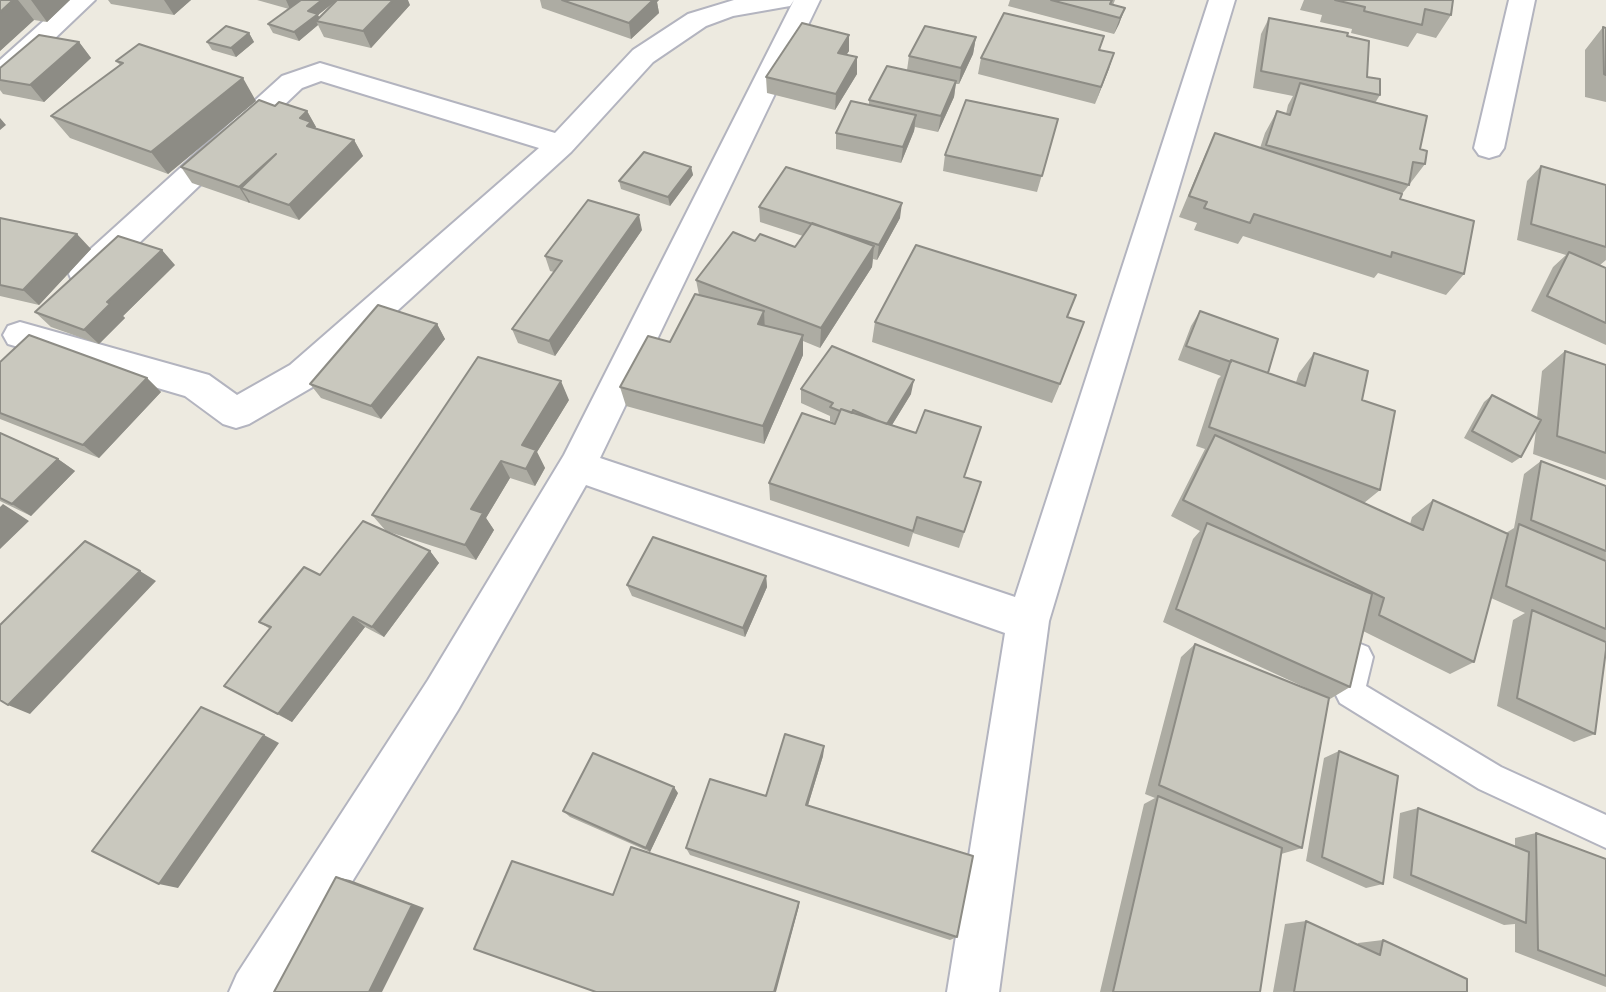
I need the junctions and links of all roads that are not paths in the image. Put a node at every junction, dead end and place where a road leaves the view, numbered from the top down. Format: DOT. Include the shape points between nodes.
graph roads {
  1 [pos="82,0"];
  2 [pos="781,0"];
  3 [pos="807,0"];
  4 [pos="1222,0"];
  5 [pos="1522,0"];
  6 [pos="0,75"];
  7 [pos="561,145"];
  8 [pos="1489,148"];
  9 [pos="30,326"];
  10 [pos="577,466"];
  11 [pos="1028,621"];
  12 [pos="1358,657"];
  13 [pos="1606,832"];
  14 [pos="255,992"];
  15 [pos="973,992"];
  1 -- 6 [label="street"];
  2 -- 7 [label="street" via="727,9 697,20 643,56"];
  3 -- 10 [label="street"];
  4 -- 11 [label="street"];
  5 -- 8 [label="street"];
  7 -- 9 [label="street" via="320,72 292,82"];
  7 -- 9 [label="street" via="303,374 236,413 196,386"];
  10 -- 11 [label="street"];
  10 -- 14 [label="street" via="443,695"];
  11 -- 15 [label="street"];
  12 -- 13 [label="lane" via="1350,693 1490,778"];
}
